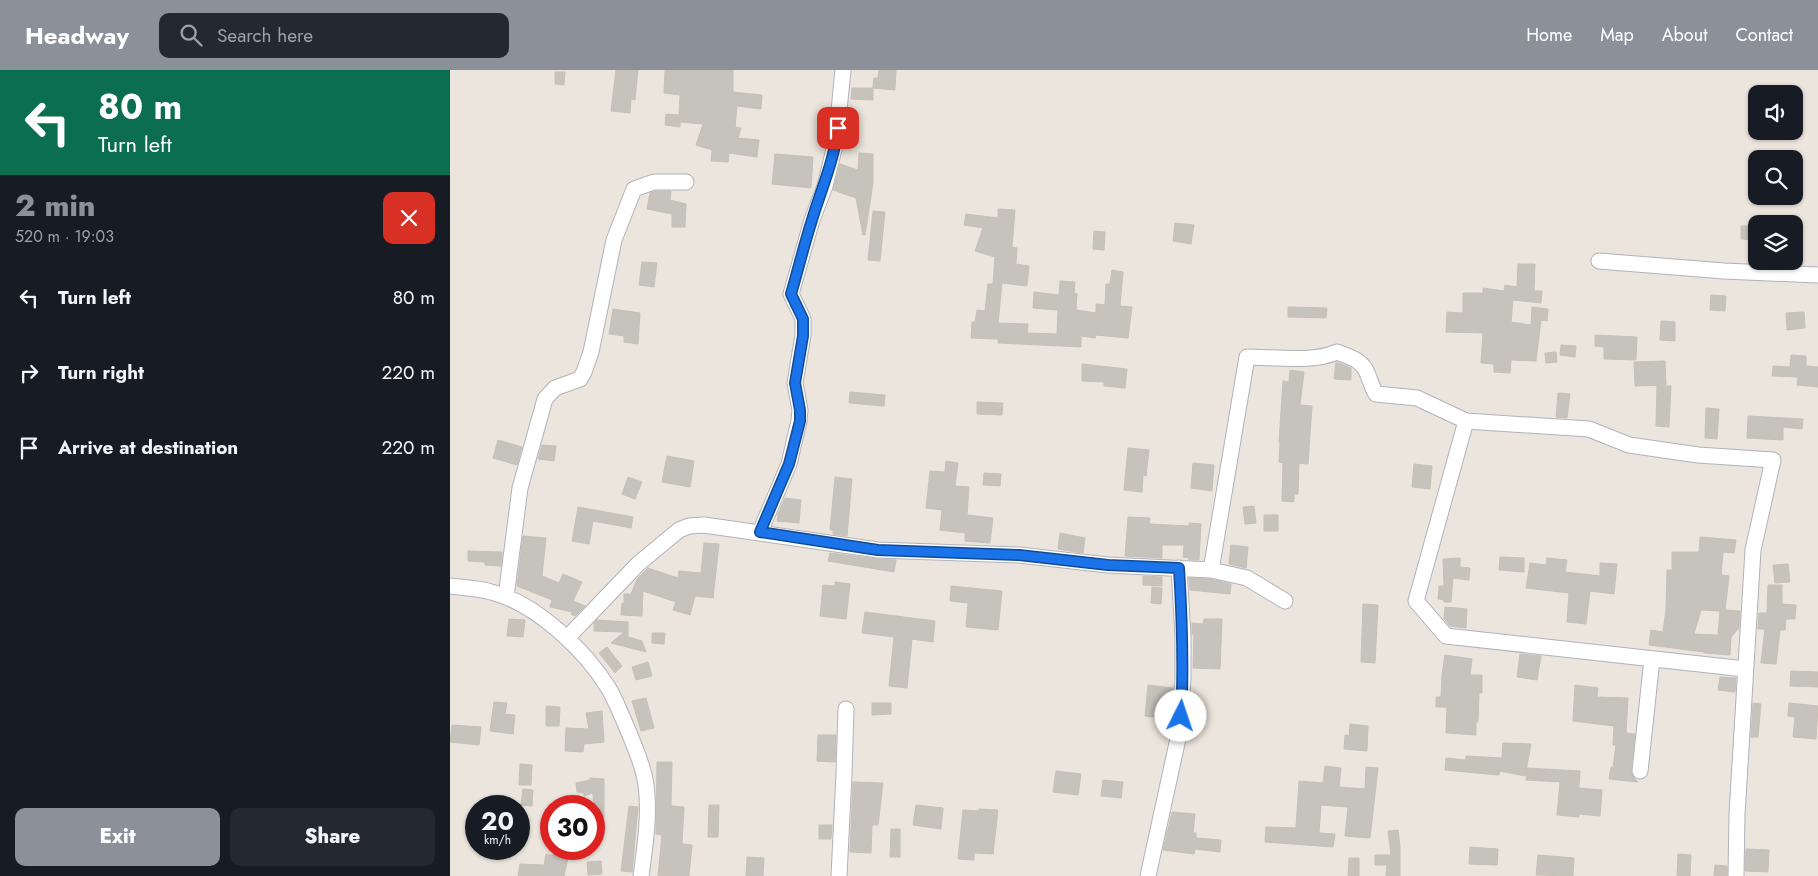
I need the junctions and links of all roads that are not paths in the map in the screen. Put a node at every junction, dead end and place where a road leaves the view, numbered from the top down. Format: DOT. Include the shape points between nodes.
graph roads {
  1 [pos="843,70"];
  2 [pos="686,182"];
  3 [pos="1598,262"];
  4 [pos="1818,275"];
  5 [pos="1466,421"];
  6 [pos="760,532"];
  7 [pos="1179,568"];
  8 [pos="1211,570"];
  9 [pos="450,586"];
  10 [pos="506,597"];
  11 [pos="1285,601"];
  12 [pos="567,638"];
  13 [pos="1652,658"];
  14 [pos="1745,669"];
  15 [pos="846,709"];
  16 [pos="1640,771"];
  17 [pos="641,876"];
  18 [pos="839,876"];
  19 [pos="1148,876"];
  20 [pos="1736,876"];
  1 -- 6 [label="street" via="836,141 791,294 803,319 795,383 800,421 789,464"];
  2 -- 10 [label="street" via="654,182 634,189 628,202 614,240 584,372 580,379 555,388 545,398 520,488"];
  3 -- 4 [label="street"];
  5 -- 8 [label="street" via="1417,398 1376,394 1361,362 1337,352 1304,358 1247,357"];
  5 -- 13 [label="street" via="1416,601 1446,636"];
  5 -- 14 [label="street" via="1589,429 1629,445 1698,455 1773,460 1753,550"];
  6 -- 7 [label="street" via="878,550 1019,555 1108,565"];
  6 -- 12 [label="street" via="704,525 679,530 638,564"];
  7 -- 8 [label="street"];
  7 -- 19 [label="street" via="1183,671 1180,734"];
  8 -- 11 [label="street" via="1247,578"];
  9 -- 10 [label="street"];
  10 -- 12 [label="street" via="533,611"];
  12 -- 17 [label="street" via="588,659 610,690 632,738 646,784 647,828"];
  13 -- 14 [label="street"];
  13 -- 16 [label="street"];
  14 -- 20 [label="street"];
  15 -- 18 [label="street"];
}
